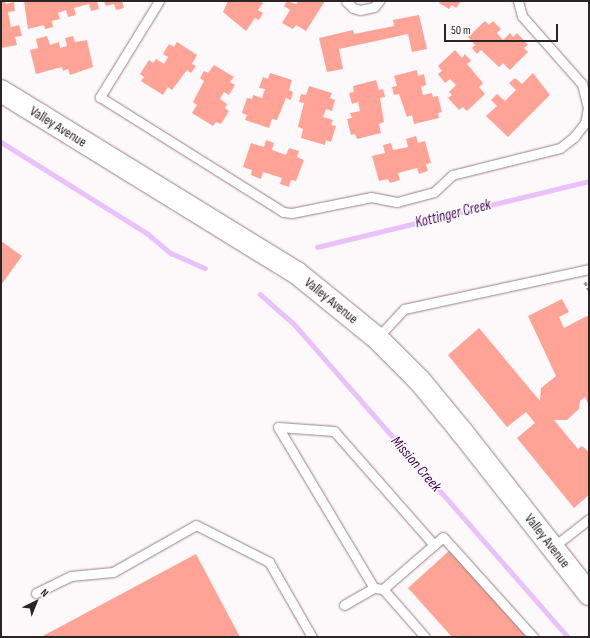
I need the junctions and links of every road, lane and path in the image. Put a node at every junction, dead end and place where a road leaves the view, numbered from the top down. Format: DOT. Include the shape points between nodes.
graph roads {
  1 [pos="158,1"];
  2 [pos="346,1"];
  3 [pos="379,1"];
  4 [pos="518,1"];
  5 [pos="1,91"];
  6 [pos="589,268"];
  7 [pos="377,338"];
  8 [pos="589,519"];
  9 [pos="434,545"];
  10 [pos="553,547"];
  11 [pos="378,589"];
  12 [pos="36,593"];
  13 [pos="589,594"];
  14 [pos="344,605"];
  15 [pos="312,637"];
  16 [pos="425,637"];
  17 [pos="533,637"];
  1 -- 4 [label="lane" via="100,97 283,212 292,213 371,197 397,202 412,198 434,192 452,175 560,148 574,137 585,123 588,108 582,84 522,16"];
  2 -- 3 [label="lane" via="353,8 360,10 374,7"];
  5 -- 7 [label="street, Valley Avenue" via="297,273"];
  6 -- 7 [label="lane" via="404,309"];
  7 -- 10 [label="street, Valley Avenue" via="443,409"];
  8 -- 10 [label="lane"];
  9 -- 11 [label="lane"];
  9 -- 11 [label="lane" via="334,431 278,427"];
  9 -- 17 [label="lane" via="443,537"];
  10 -- 13 [label="street, Valley Avenue"];
  11 -- 14 [label="lane"];
  11 -- 16 [label="lane"];
  12 -- 15 [label="lane" via="71,576 113,572 196,525 270,562"];
}
